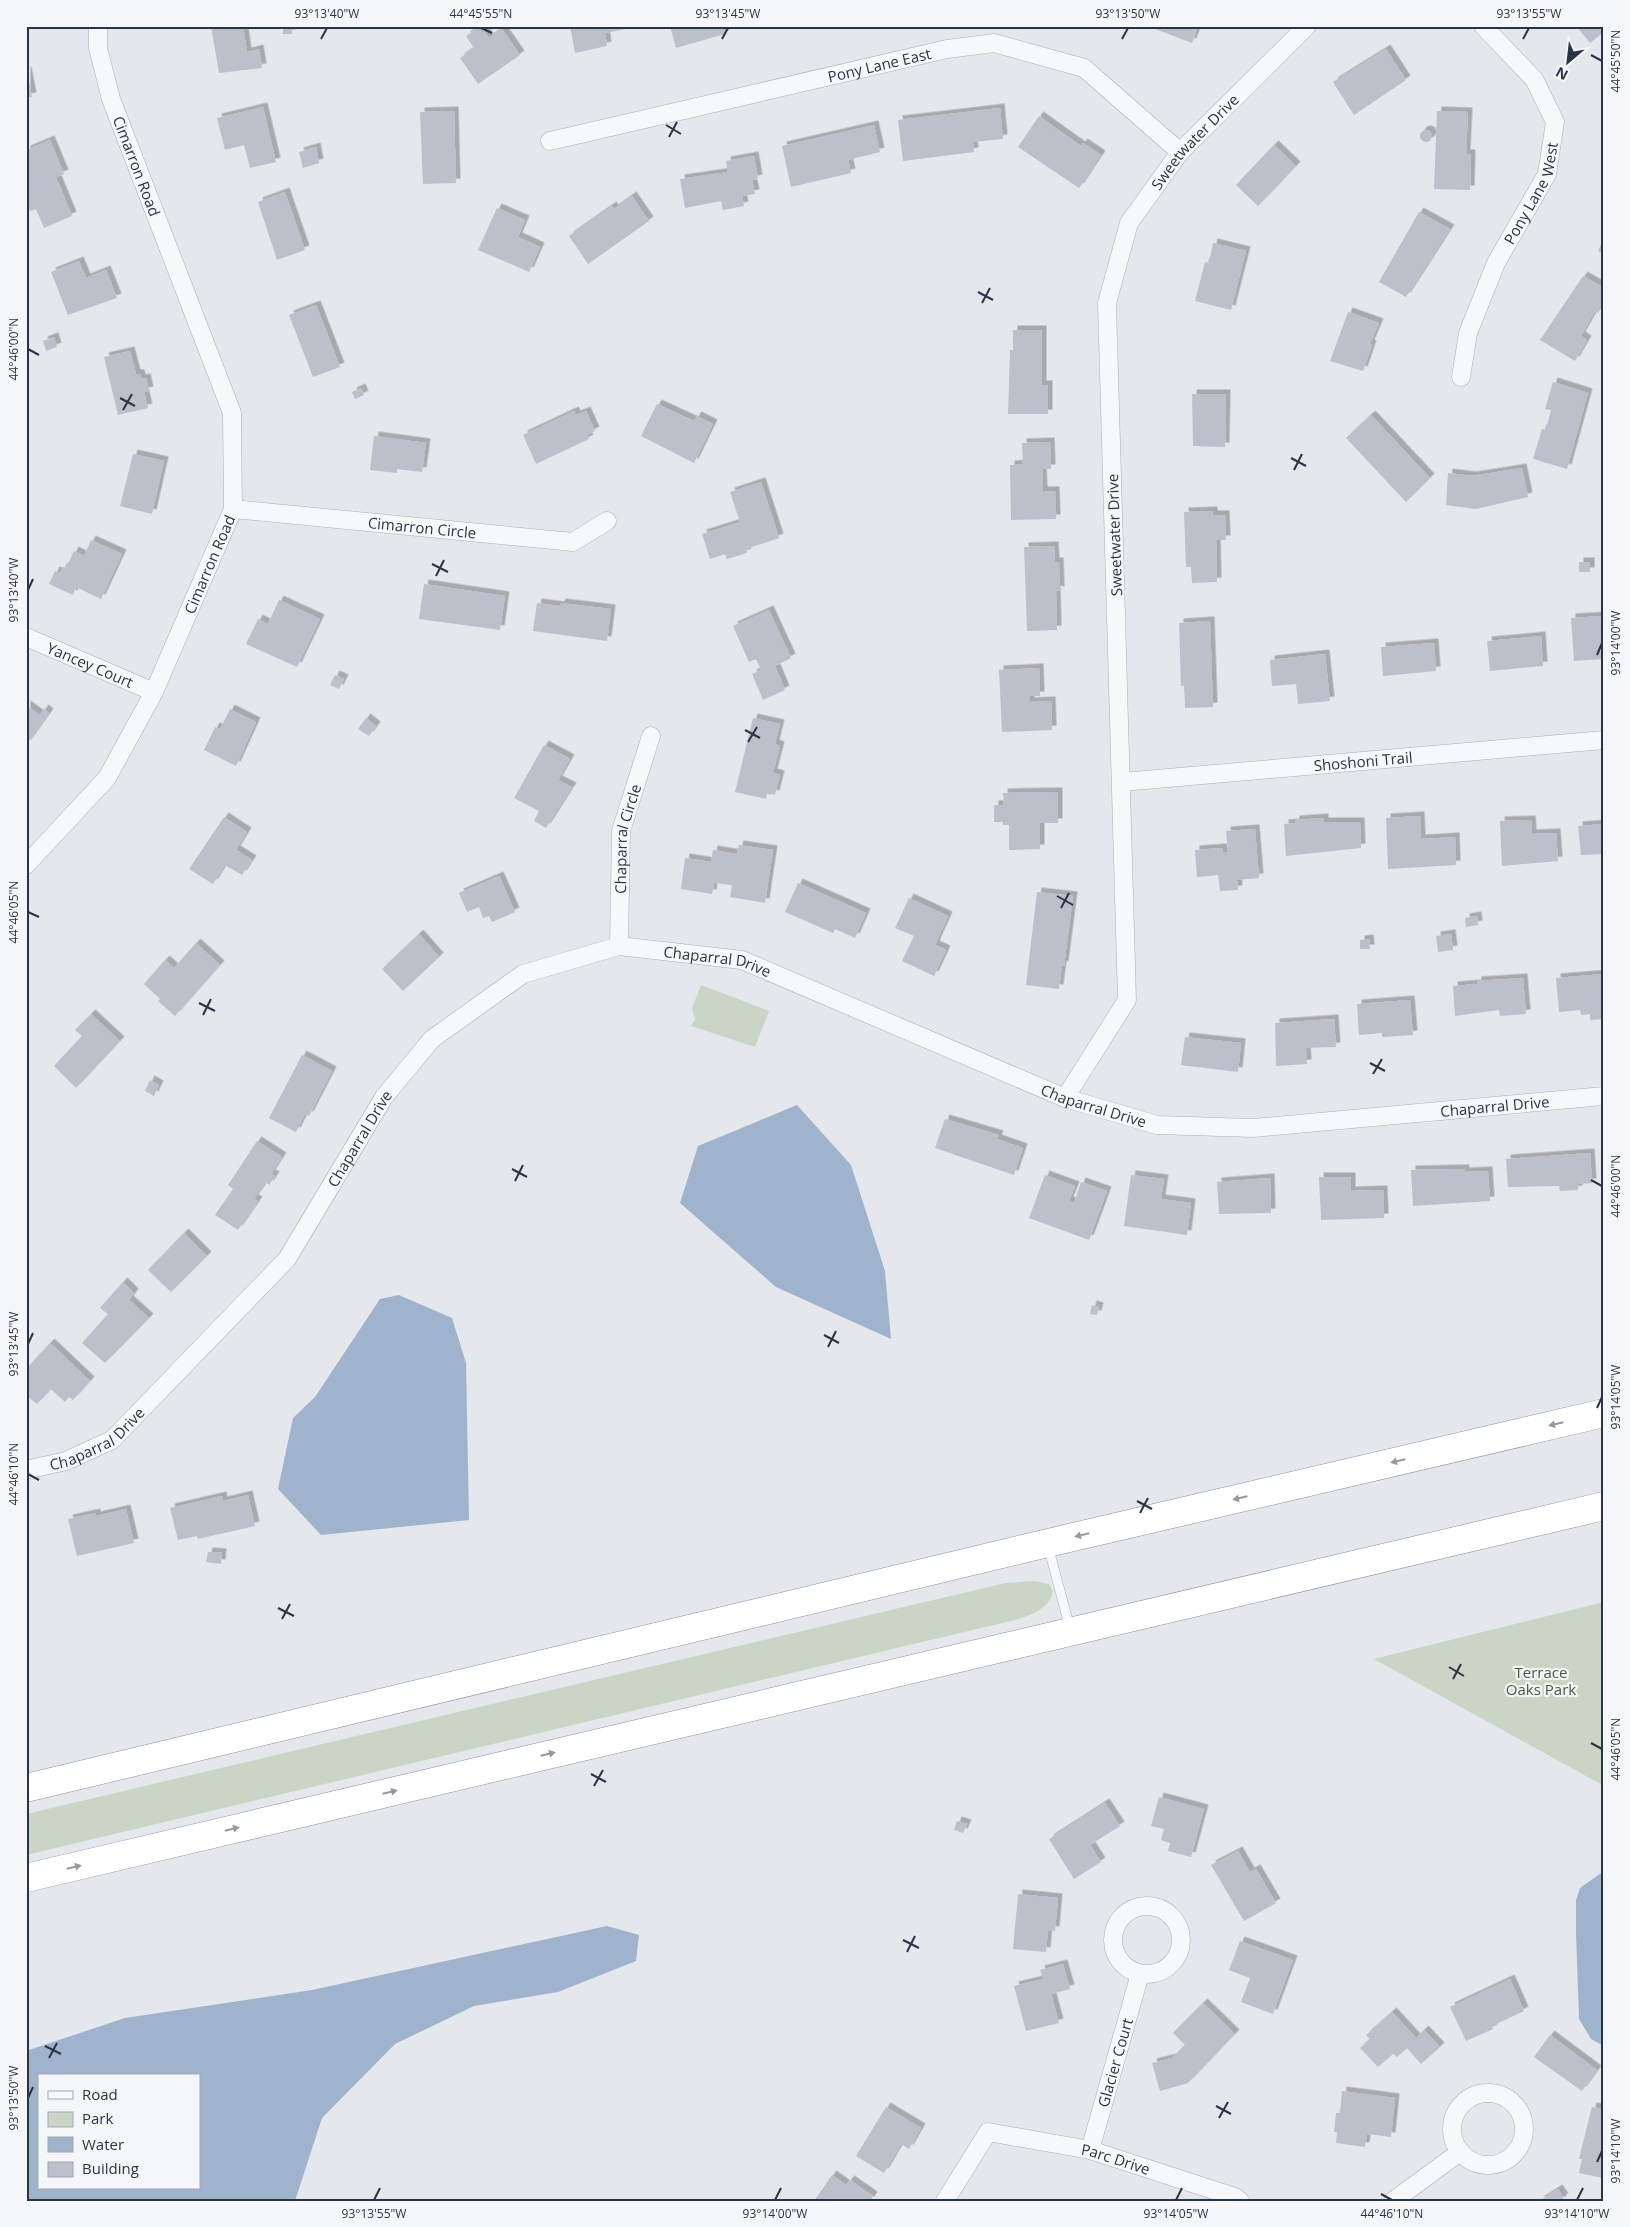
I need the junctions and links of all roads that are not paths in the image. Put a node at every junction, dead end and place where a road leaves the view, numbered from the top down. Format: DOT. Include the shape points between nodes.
graph roads {
  1 [pos="98,26"];
  2 [pos="1307,26"];
  3 [pos="1483,26"];
  4 [pos="550,141"];
  5 [pos="1180,152"];
  6 [pos="1461,377"];
  7 [pos="233,509"];
  8 [pos="607,521"];
  9 [pos="26,637"];
  10 [pos="154,692"];
  11 [pos="651,736"];
  12 [pos="1604,740"];
  13 [pos="1122,782"];
  14 [pos="26,865"];
  15 [pos="619,946"];
  16 [pos="1604,1096"];
  17 [pos="1065,1098"];
  18 [pos="1604,1413"];
  19 [pos="26,1470"];
  20 [pos="1604,1506"];
  21 [pos="1048,1543"];
  22 [pos="1070,1631"];
  23 [pos="26,1788"];
  24 [pos="26,1878"];
  25 [pos="1140,1974"];
  26 [pos="1090,2150"];
  27 [pos="1460,2152"];
  28 [pos="945,2201"];
  29 [pos="1240,2201"];
  30 [pos="1393,2201"];
  1 -- 7 [label="street, Cimarron Road" via="98,48 111,99 232,412"];
  2 -- 5 [label="street, Sweetwater Drive"];
  3 -- 6 [label="street, Pony Lane West" via="1534,79 1555,122 1547,174 1496,262 1468,333"];
  4 -- 5 [label="street, Pony Lane East" via="946,49 994,43 1084,68"];
  5 -- 13 [label="street, Sweetwater Drive" via="1129,223 1107,303"];
  7 -- 8 [label="street, Cimarron Circle" via="573,542"];
  7 -- 10 [label="street, Cimarron Road"];
  9 -- 10 [label="street, Yancey Court"];
  10 -- 14 [label="street, Cimarron Road" via="107,778"];
  11 -- 15 [label="street, Chaparral Circle" via="622,831"];
  12 -- 13 [label="street, Shoshoni Trail"];
  13 -- 17 [label="street, Sweetwater Drive" via="1127,1000"];
  15 -- 17 [label="street, Chaparral Drive" via="742,960"];
  15 -- 19 [label="street, Chaparral Drive" via="523,974 432,1039 384,1097 287,1259 112,1440 66,1461"];
  16 -- 17 [label="street, Chaparral Drive" via="1253,1128 1157,1125"];
  18 -- 21 [label="highway, one-way"];
  20 -- 22 [label="highway"];
  21 -- 22 [label="lane"];
  21 -- 23 [label="highway"];
  24 -- 22 [label="highway, one-way"];
  25 -- 26 [label="street, Glacier Court"];
  26 -- 28 [label="street, Parc Drive" via="988,2132"];
  26 -- 29 [label="street, Parc Drive"];
  27 -- 27 [label="street" via="1471,2161 1484,2165 1498,2164 1511,2157 1520,2146 1524,2133 1523,2119 1516,2107 1492,2093 1465,2101 1456,2112 1452,2125"];
  27 -- 30 [label="street"];
}
